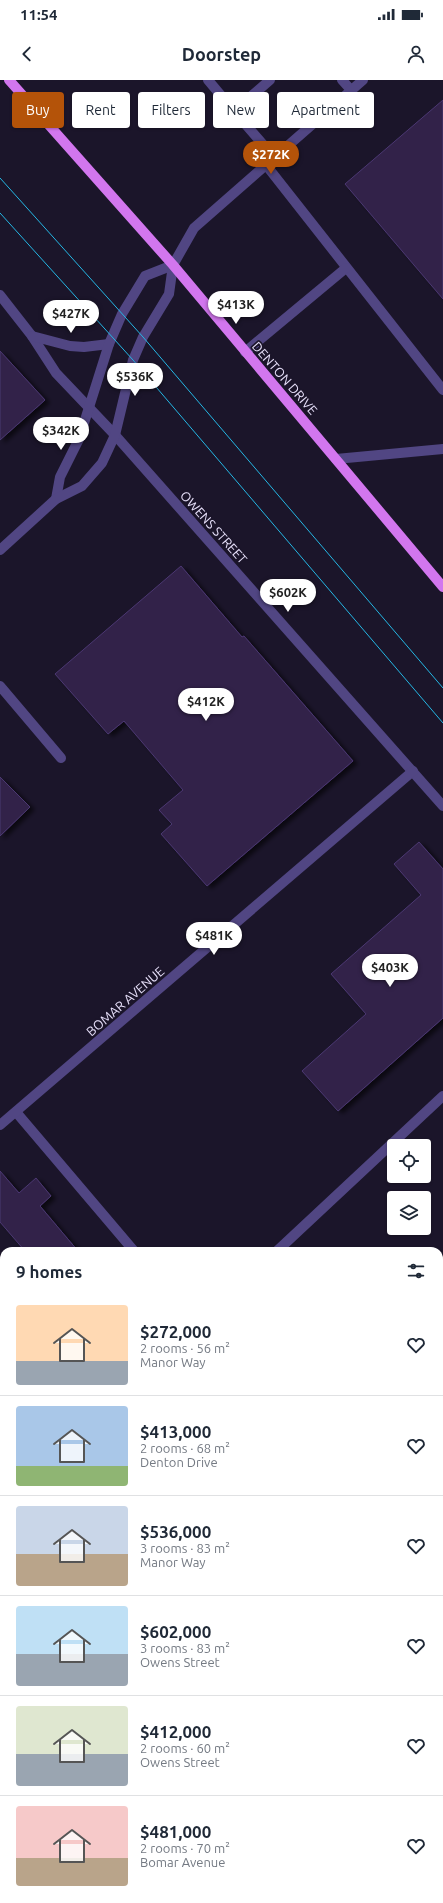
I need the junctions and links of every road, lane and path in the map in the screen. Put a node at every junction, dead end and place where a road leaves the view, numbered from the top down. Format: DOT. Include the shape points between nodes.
graph roads {
  1 [pos="10,80"];
  2 [pos="208,80"];
  3 [pos="270,80"];
  4 [pos="342,80"];
  5 [pos="363,80"];
  6 [pos="351,90"];
  7 [pos="218,92"];
  8 [pos="256,92"];
  9 [pos="249,128"];
  10 [pos="274,157"];
  11 [pos="266,165"];
  12 [pos="173,265"];
  13 [pos="346,268"];
  14 [pos="0,294"];
  15 [pos="32,336"];
  16 [pos="109,344"];
  17 [pos="244,352"];
  18 [pos="443,390"];
  19 [pos="90,409"];
  20 [pos="115,435"];
  21 [pos="443,449"];
  22 [pos="336,459"];
  23 [pos="56,499"];
  24 [pos="0,550"];
  25 [pos="443,587"];
  26 [pos="0,686"];
  27 [pos="61,758"];
  28 [pos="413,771"];
  29 [pos="443,806"];
  30 [pos="443,1096"];
  31 [pos="16,1112"];
  32 [pos="0,1126"];
  33 [pos="131,1247"];
  34 [pos="281,1247"];
  1 -- 12 [label="main road, DENTON DRIVE"];
  2 -- 7 [label="street"];
  3 -- 8 [label="street"];
  4 -- 6 [label="street"];
  5 -- 6 [label="street"];
  6 -- 10 [label="street"];
  9 -- 10 [label="street"];
  10 -- 11 [label="street"];
  11 -- 12 [label="street" via="194,228"];
  11 -- 13 [label="street"];
  12 -- 16 [label="street" via="145,276 122,314"];
  12 -- 17 [label="main road, DENTON DRIVE"];
  12 -- 20 [label="street" via="169,294 143,337 133,360"];
  13 -- 17 [label="street"];
  13 -- 18 [label="street"];
  14 -- 15 [label="street, OWENS STREET"];
  15 -- 16 [label="street" via="70,346"];
  15 -- 19 [label="street, OWENS STREET" via="56,373"];
  16 -- 19 [label="street"];
  17 -- 22 [label="main road, DENTON DRIVE"];
  19 -- 20 [label="street, OWENS STREET"];
  19 -- 23 [label="street" via="79,439 60,477"];
  20 -- 23 [label="street" via="102,463 82,486"];
  20 -- 28 [label="street, OWENS STREET"];
  21 -- 22 [label="street"];
  22 -- 25 [label="main road, DENTON DRIVE"];
  23 -- 24 [label="street"];
  26 -- 27 [label="street"];
  28 -- 29 [label="street, OWENS STREET"];
  28 -- 31 [label="street, BOMAR AVENUE"];
  30 -- 34 [label="street"];
  31 -- 32 [label="street, BOMAR AVENUE"];
  31 -- 33 [label="street"];
}
